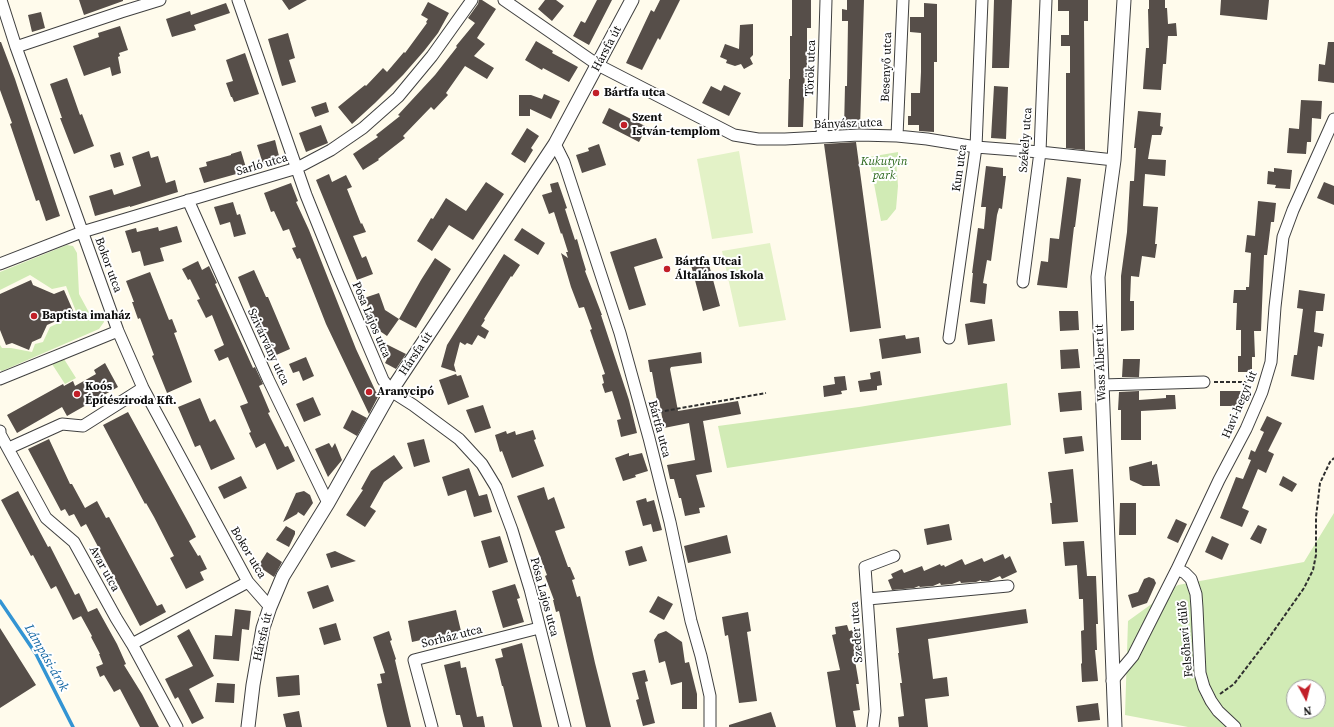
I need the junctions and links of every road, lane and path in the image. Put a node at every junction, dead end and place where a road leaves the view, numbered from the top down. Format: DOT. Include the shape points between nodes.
graph roads {
  1 [pos="1,0"];
  2 [pos="160,0"];
  3 [pos="238,0"];
  4 [pos="472,0"];
  5 [pos="504,0"];
  6 [pos="632,0"];
  7 [pos="826,0"];
  8 [pos="903,0"];
  9 [pos="982,0"];
  10 [pos="1046,0"];
  11 [pos="1124,0"];
  12 [pos="16,47"];
  13 [pos="598,65"];
  14 [pos="1334,118"];
  15 [pos="897,136"];
  16 [pos="822,137"];
  17 [pos="555,144"];
  18 [pos="976,147"];
  19 [pos="1040,152"];
  20 [pos="1114,160"];
  21 [pos="297,168"];
  22 [pos="188,200"];
  23 [pos="82,232"];
  24 [pos="0,264"];
  25 [pos="1023,282"];
  26 [pos="118,331"];
  27 [pos="949,338"];
  28 [pos="0,379"];
  29 [pos="1204,382"];
  30 [pos="1265,382"];
  31 [pos="1102,385"];
  32 [pos="143,388"];
  33 [pos="391,391"];
  34 [pos="766,393"];
  35 [pos="642,414"];
  36 [pos="0,431"];
  37 [pos="9,448"];
  38 [pos="1334,458"];
  39 [pos="328,503"];
  40 [pos="894,556"];
  41 [pos="1177,569"];
  42 [pos="248,582"];
  43 [pos="1008,586"];
  44 [pos="868,599"];
  45 [pos="270,607"];
  46 [pos="539,628"];
  47 [pos="132,644"];
  48 [pos="1112,681"];
  49 [pos="1211,701"];
  50 [pos="178,727"];
  51 [pos="248,727"];
  52 [pos="432,727"];
  53 [pos="565,727"];
  54 [pos="710,727"];
  55 [pos="874,727"];
  56 [pos="1115,727"];
  57 [pos="1235,727"];
  1 -- 12 [label="street, Bokor utca"];
  2 -- 12 [label="street"];
  3 -- 21 [label="street, Pósa Lajos utca"];
  4 -- 21 [label="street, Sarló utca" via="432,56 398,97 363,128"];
  5 -- 13 [label="street, Bányász utca"];
  6 -- 13 [label="street, Hársfa út"];
  7 -- 16 [label="street, Török utca"];
  8 -- 15 [label="street, Besenyő utca"];
  9 -- 18 [label="street, Kun utca"];
  10 -- 19 [label="street, Székely utca"];
  11 -- 20 [label="street, Wass Albert út"];
  12 -- 23 [label="street, Bokor utca"];
  13 -- 16 [label="street, Bányász utca" via="734,135 785,140"];
  13 -- 17 [label="street, Hársfa út"];
  14 -- 30 [label="street, Havi-hegyi út" via="1283,237 1271,362"];
  15 -- 16 [label="street, Bányász utca"];
  15 -- 18 [label="street, Bányász utca"];
  17 -- 33 [label="street, Hársfa út"];
  17 -- 35 [label="street, Bártfa utca" via="564,162 620,333"];
  18 -- 19 [label="street, Bányász utca"];
  18 -- 27 [label="street, Kun utca"];
  19 -- 20 [label="street, Bányász utca"];
  19 -- 25 [label="street, Székely utca"];
  20 -- 31 [label="street, Wass Albert út" via="1098,278"];
  21 -- 22 [label="street, Sarló utca"];
  21 -- 33 [label="street, Pósa Lajos utca" via="340,280 383,380"];
  22 -- 23 [label="street, Sarló utca"];
  22 -- 39 [label="street, Szivárvány utca" via="268,379"];
  23 -- 24 [label="street, Sarló utca"];
  23 -- 26 [label="street, Bokor utca"];
  26 -- 28 [label="street"];
  26 -- 32 [label="street, Bokor utca"];
  29 -- 30 [label="path"];
  29 -- 31 [label="street"];
  30 -- 41 [label="street, Havi-hegyi út" via="1246,429"];
  31 -- 48 [label="street, Wass Albert út"];
  32 -- 37 [label="street" via="83,426 62,424"];
  32 -- 42 [label="street, Bokor utca"];
  33 -- 39 [label="street, Hársfa út"];
  33 -- 46 [label="street, Pósa Lajos utca" via="459,439 482,464 496,487 512,530"];
  34 -- 35 [label="path"];
  35 -- 54 [label="street, Bártfa utca" via="710,696"];
  36 -- 37 [label="street, Avar utca"];
  37 -- 47 [label="street, Avar utca" via="46,518 74,542"];
  38 -- 49 [label="path" via="1320,483 1316,517 1316,555 1313,570 1304,588 1234,684"];
  39 -- 45 [label="street, Hársfa út" via="283,576"];
  40 -- 44 [label="street, Szeder utca" via="865,567"];
  41 -- 48 [label="street, Havi-hegyi út" via="1133,656"];
  41 -- 49 [label="street, Felsőhavi dűlő" via="1191,579 1196,594 1200,673"];
  42 -- 45 [label="street, Bokor utca"];
  42 -- 47 [label="street"];
  43 -- 44 [label="street"];
  44 -- 55 [label="street, Szeder utca"];
  45 -- 51 [label="street, Hársfa út" via="262,628"];
  46 -- 52 [label="street, Sorház utca" via="414,660"];
  46 -- 53 [label="street, Pósa Lajos utca"];
  47 -- 50 [label="street, Avar utca"];
  48 -- 56 [label="street, Wass Albert út"];
  49 -- 57 [label="street, Felsőhavi dűlő"];
}
